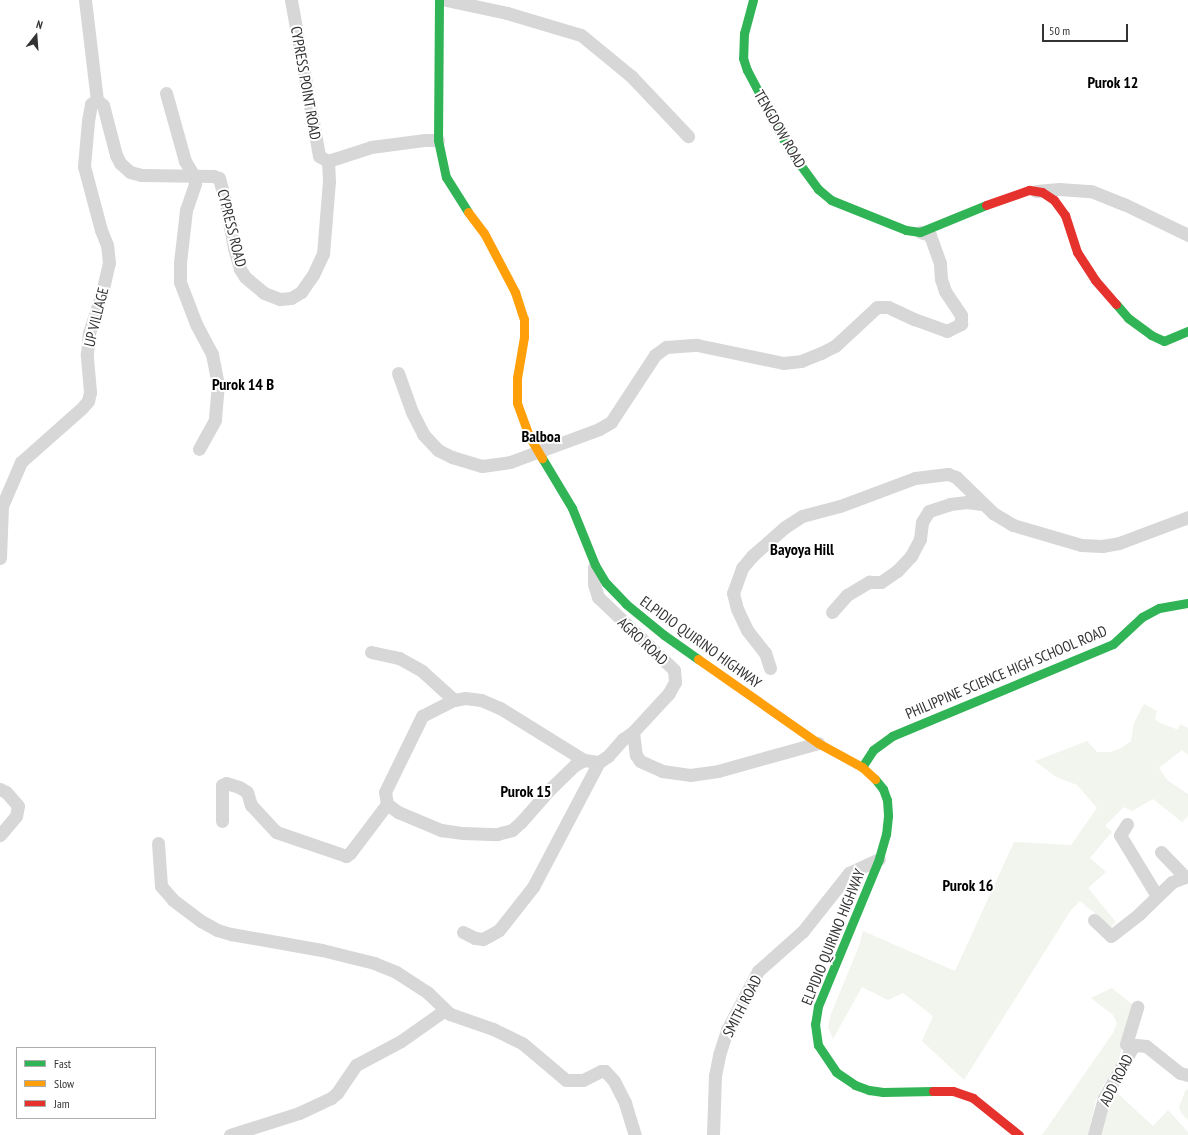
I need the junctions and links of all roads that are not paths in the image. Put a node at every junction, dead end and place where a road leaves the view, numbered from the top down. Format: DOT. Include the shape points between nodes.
graph roads {
  1 [pos="85,0"];
  2 [pos="291,0"];
  3 [pos="438,0"];
  4 [pos="446,0"];
  5 [pos="753,0"];
  6 [pos="166,92"];
  7 [pos="98,100"];
  8 [pos="688,136"];
  9 [pos="438,140"];
  10 [pos="328,160"];
  11 [pos="194,176"];
  12 [pos="1036,191"];
  13 [pos="920,232"];
  14 [pos="1188,235"];
  15 [pos="1188,331"];
  16 [pos="398,373"];
  17 [pos="199,449"];
  18 [pos="538,451"];
  19 [pos="982,504"];
  20 [pos="1,506"];
  21 [pos="1188,517"];
  22 [pos="0,558"];
  23 [pos="595,565"];
  24 [pos="1188,603"];
  25 [pos="832,612"];
  26 [pos="370,652"];
  27 [pos="770,668"];
  28 [pos="454,700"];
  29 [pos="633,732"];
  30 [pos="818,742"];
  31 [pos="584,760"];
  32 [pos="599,762"];
  33 [pos="862,767"];
  34 [pos="0,789"];
  35 [pos="386,804"];
  36 [pos="222,821"];
  37 [pos="1127,824"];
  38 [pos="0,834"];
  39 [pos="158,843"];
  40 [pos="1161,852"];
  41 [pos="879,859"];
  42 [pos="1186,876"];
  43 [pos="1157,896"];
  44 [pos="1094,920"];
  45 [pos="463,932"];
  46 [pos="1137,1007"];
  47 [pos="445,1010"];
  48 [pos="1132,1048"];
  49 [pos="1188,1074"];
  50 [pos="230,1135"];
  51 [pos="635,1135"];
  52 [pos="713,1135"];
  53 [pos="1019,1135"];
  54 [pos="1094,1135"];
  1 -- 7 [label="street, CYPRESS ROAD"];
  2 -- 10 [label="street, CYPRESS POINT ROAD" via="319,156"];
  3 -- 9 [label="main road, ELPIDIO QUIRINO HIGHWAY"];
  4 -- 8 [label="street" via="507,13 581,35 631,76"];
  5 -- 13 [label="main road, TENGDOW ROAD" via="744,33 743,58 752,80 799,164 818,189 831,200 906,230"];
  6 -- 11 [label="street" via="185,161"];
  7 -- 11 [label="street, CYPRESS ROAD" via="103,105 116,155 124,168 141,175"];
  7 -- 20 [label="street, UP VILLAGE" via="91,104 84,166 107,246 109,263 89,333 86,354 90,392 88,401 21,462"];
  9 -- 10 [label="street" via="370,147"];
  9 -- 18 [label="main road, ELPIDIO QUIRINO HIGHWAY" via="446,177 484,233 515,292 524,319 524,337 517,378 517,403 528,434"];
  10 -- 11 [label="street, CYPRESS ROAD" via="329,182 323,254 301,292 291,298 274,297 264,293 245,277 234,248 221,182 217,177"];
  11 -- 17 [label="street" via="193,194 186,210 183,229 180,282 192,317 212,354 218,384 215,420"];
  12 -- 13 [label="main road" via="1022,191"];
  12 -- 14 [label="street" via="1091,191"];
  12 -- 15 [label="main road" via="1048,194 1058,205 1065,215 1077,252 1100,288 1128,318 1160,340 1168,340"];
  13 -- 18 [label="street" via="930,235 940,263 945,291 961,315 961,324 947,331 914,320 888,307 877,307 835,346 801,361 784,363 697,346 666,347 655,355 611,422 599,429"];
  16 -- 18 [label="street" via="423,434 438,450 482,466 510,462"];
  18 -- 23 [label="main road, ELPIDIO QUIRINO HIGHWAY" via="572,508"];
  19 -- 21 [label="street" via="1013,525 1081,545 1102,546 1119,542"];
  19 -- 25 [label="street" via="962,502 929,511 922,522 920,539 911,556 897,571 880,582 869,582 847,595"];
  19 -- 27 [label="street" via="956,477 942,474 915,478 840,506 802,516 785,527 742,568 733,593 747,630 765,653"];
  20 -- 22 [label="street"];
  23 -- 29 [label="street, AGRO ROAD" via="594,584 598,597 674,670 675,682 669,693"];
  23 -- 30 [label="main road, ELPIDIO QUIRINO HIGHWAY" via="606,583 626,604 664,635"];
  24 -- 33 [label="main road, PHILIPPINE SCIENCE HIGH SCHOOL ROAD" via="1159,608 1142,617 1113,644 892,736 873,750"];
  26 -- 28 [label="street" via="400,658 422,671"];
  28 -- 31 [label="street" via="481,700 500,708"];
  28 -- 35 [label="street" via="422,716 386,792"];
  29 -- 30 [label="street" via="636,755 640,761 662,771 690,775 718,772"];
  29 -- 32 [label="street, AGRO ROAD"];
  30 -- 33 [label="main road, ELPIDIO QUIRINO HIGHWAY"];
  31 -- 32 [label="street"];
  31 -- 35 [label="street" via="574,765 512,830 497,834 441,830 398,812"];
  32 -- 45 [label="street" via="533,887 504,924 483,939 474,938"];
  33 -- 41 [label="main road, ELPIDIO QUIRINO HIGHWAY" via="879,783 887,800 888,824"];
  34 -- 38 [label="street" via="18,806 16,816"];
  35 -- 36 [label="street" via="346,856 276,832 251,805 247,792 226,783 222,785"];
  37 -- 43 [label="street" via="1120,835"];
  39 -- 47 [label="street" via="161,886 173,900 201,921 231,934 322,950 396,972 437,1000"];
  40 -- 42 [label="street"];
  41 -- 52 [label="street, SMITH ROAD" via="849,873 803,931 758,972 727,1030 719,1055 714,1090"];
  41 -- 53 [label="main road, ELPIDIO QUIRINO HIGHWAY" via="818,1006 815,1024 818,1045 836,1072 854,1085 883,1092 953,1090 973,1098"];
  42 -- 43 [label="street" via="1172,882"];
  43 -- 44 [label="street" via="1111,936"];
  46 -- 48 [label="street, ADD ROAD" via="1126,1044"];
  47 -- 50 [label="street" via="401,1041 356,1065 331,1098 299,1113"];
  47 -- 51 [label="street" via="522,1043 566,1080 583,1080 605,1071 614,1081 625,1102"];
  48 -- 49 [label="street, ADD ROAD" via="1140,1044 1146,1046 1180,1073"];
  48 -- 54 [label="street, ADD ROAD" via="1104,1098"];
}
